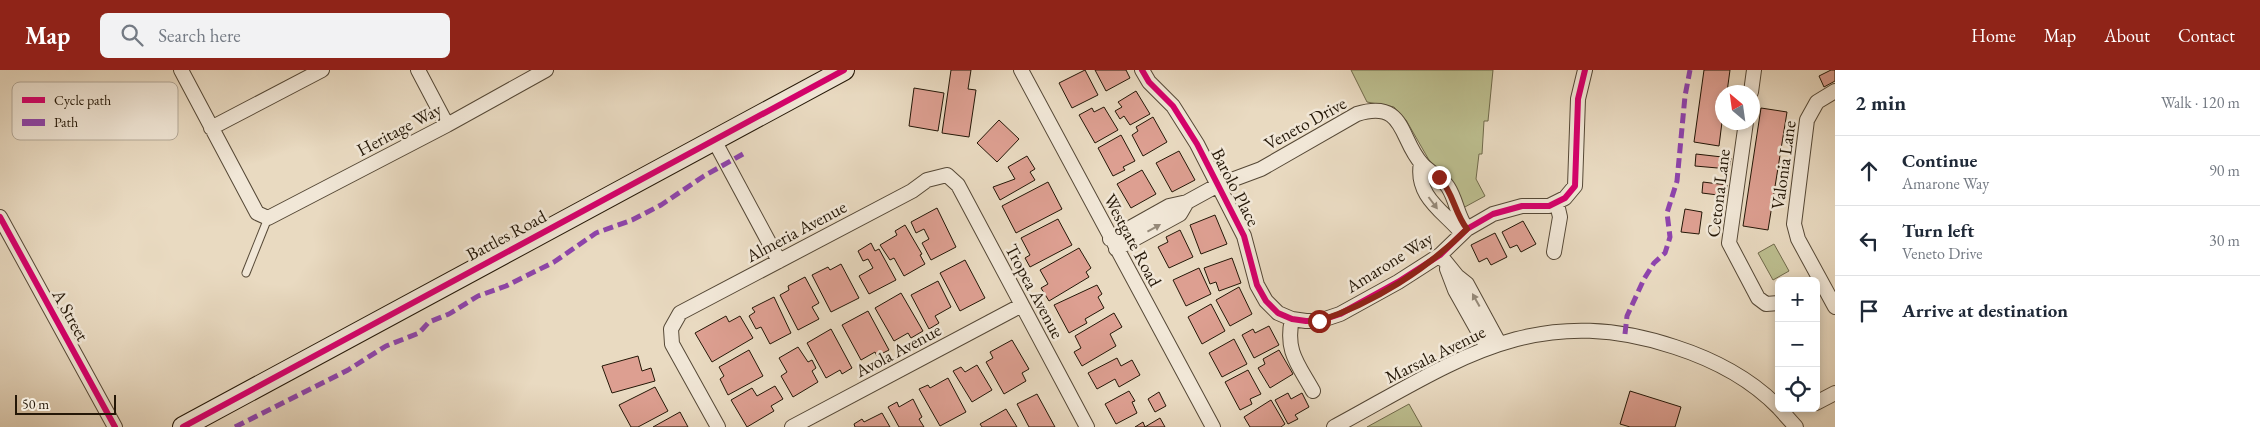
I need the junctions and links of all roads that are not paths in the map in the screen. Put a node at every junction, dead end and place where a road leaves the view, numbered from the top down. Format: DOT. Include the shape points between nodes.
graph roads {
  1 [pos="180,70"];
  2 [pos="322,70"];
  3 [pos="418,70"];
  4 [pos="546,70"];
  5 [pos="844,70"];
  6 [pos="1022,70"];
  7 [pos="1142,70"];
  8 [pos="1585,70"];
  9 [pos="1754,70"];
  10 [pos="303,74"];
  11 [pos="1752,85"];
  12 [pos="1835,91"];
  13 [pos="447,125"];
  14 [pos="211,128"];
  15 [pos="1745,130"];
  16 [pos="714,140"];
  17 [pos="1421,163"];
  18 [pos="947,175"];
  19 [pos="1218,185"];
  20 [pos="1557,204"];
  21 [pos="0,217"];
  22 [pos="268,218"];
  23 [pos="1465,231"];
  24 [pos="1113,244"];
  25 [pos="1554,252"];
  26 [pos="1440,255"];
  27 [pos="779,261"];
  28 [pos="246,273"];
  29 [pos="1816,277"];
  30 [pos="1820,284"];
  31 [pos="1775,303"];
  32 [pos="1022,305"];
  33 [pos="1835,306"];
  34 [pos="1292,320"];
  35 [pos="1493,345"];
  36 [pos="1313,391"];
  37 [pos="1835,393"];
  38 [pos="1820,401"];
  39 [pos="1775,405"];
  40 [pos="1783,412"];
  41 [pos="115,427"];
  42 [pos="183,427"];
  43 [pos="718,427"];
  44 [pos="792,427"];
  45 [pos="1087,427"];
  46 [pos="1213,427"];
  47 [pos="1334,427"];
  48 [pos="1796,427"];
  1 -- 14 [label="street"];
  2 -- 10 [label="street"];
  3 -- 13 [label="street"];
  4 -- 13 [label="street, Heritage Way"];
  5 -- 16 [label="street, Battles Road"];
  6 -- 24 [label="street, Westgate Road"];
  7 -- 19 [label="street, Barolo Place" via="1184,122"];
  8 -- 20 [label="street" via="1578,99 1575,186"];
  9 -- 11 [label="street"];
  10 -- 14 [label="street"];
  12 -- 29 [label="street, Valonia Lane" via="1817,102 1807,120 1794,216 1798,239"];
  13 -- 22 [label="street, Heritage Way"];
  14 -- 22 [label="street" via="257,212"];
  15 -- 31 [label="street, Cetona Lane" via="1729,243 1758,298 1766,304"];
  16 -- 27 [label="street"];
  16 -- 42 [label="street, Battles Road"];
  17 -- 19 [label="street, Veneto Drive" via="1396,120 1388,113 1369,110 1261,169"];
  17 -- 23 [label="street, Veneto Drive" via="1448,187"];
  17 -- 23 [label="street, Veneto Drive, one-way" via="1420,180 1430,200"];
  18 -- 27 [label="street, Almeria Avenue" via="927,180"];
  18 -- 32 [label="street, Tropea Avenue" via="958,185"];
  19 -- 24 [label="street, Veneto Drive" via="1187,202 1169,206"];
  19 -- 34 [label="street, Barolo Place" via="1244,236 1257,285 1278,313"];
  20 -- 23 [label="street, Amarone Way" via="1507,210 1480,220"];
  20 -- 25 [label="street" via="1560,217"];
  21 -- 41 [label="street, A Street"];
  22 -- 28 [label="lane"];
  23 -- 26 [label="street, Amarone Way"];
  24 -- 46 [label="street, Westgate Road"];
  26 -- 34 [label="street, Amarone Way" via="1340,314 1319,321"];
  26 -- 35 [label="street" via="1455,290"];
  27 -- 43 [label="street, Almeria Avenue" via="680,313 671,329 672,344"];
  30 -- 33 [label="street, Valonia Lane"];
  32 -- 44 [label="street, Avola Avenue"];
  32 -- 45 [label="street, Tropea Avenue"];
  34 -- 36 [label="street" via="1288,337 1290,348"];
  35 -- 39 [label="street, Marsala Avenue" via="1558,330 1592,330 1658,341 1706,357"];
  35 -- 47 [label="street, Marsala Avenue"];
  37 -- 38 [label="street"];
  40 -- 48 [label="street, Marsala Avenue"];
}
